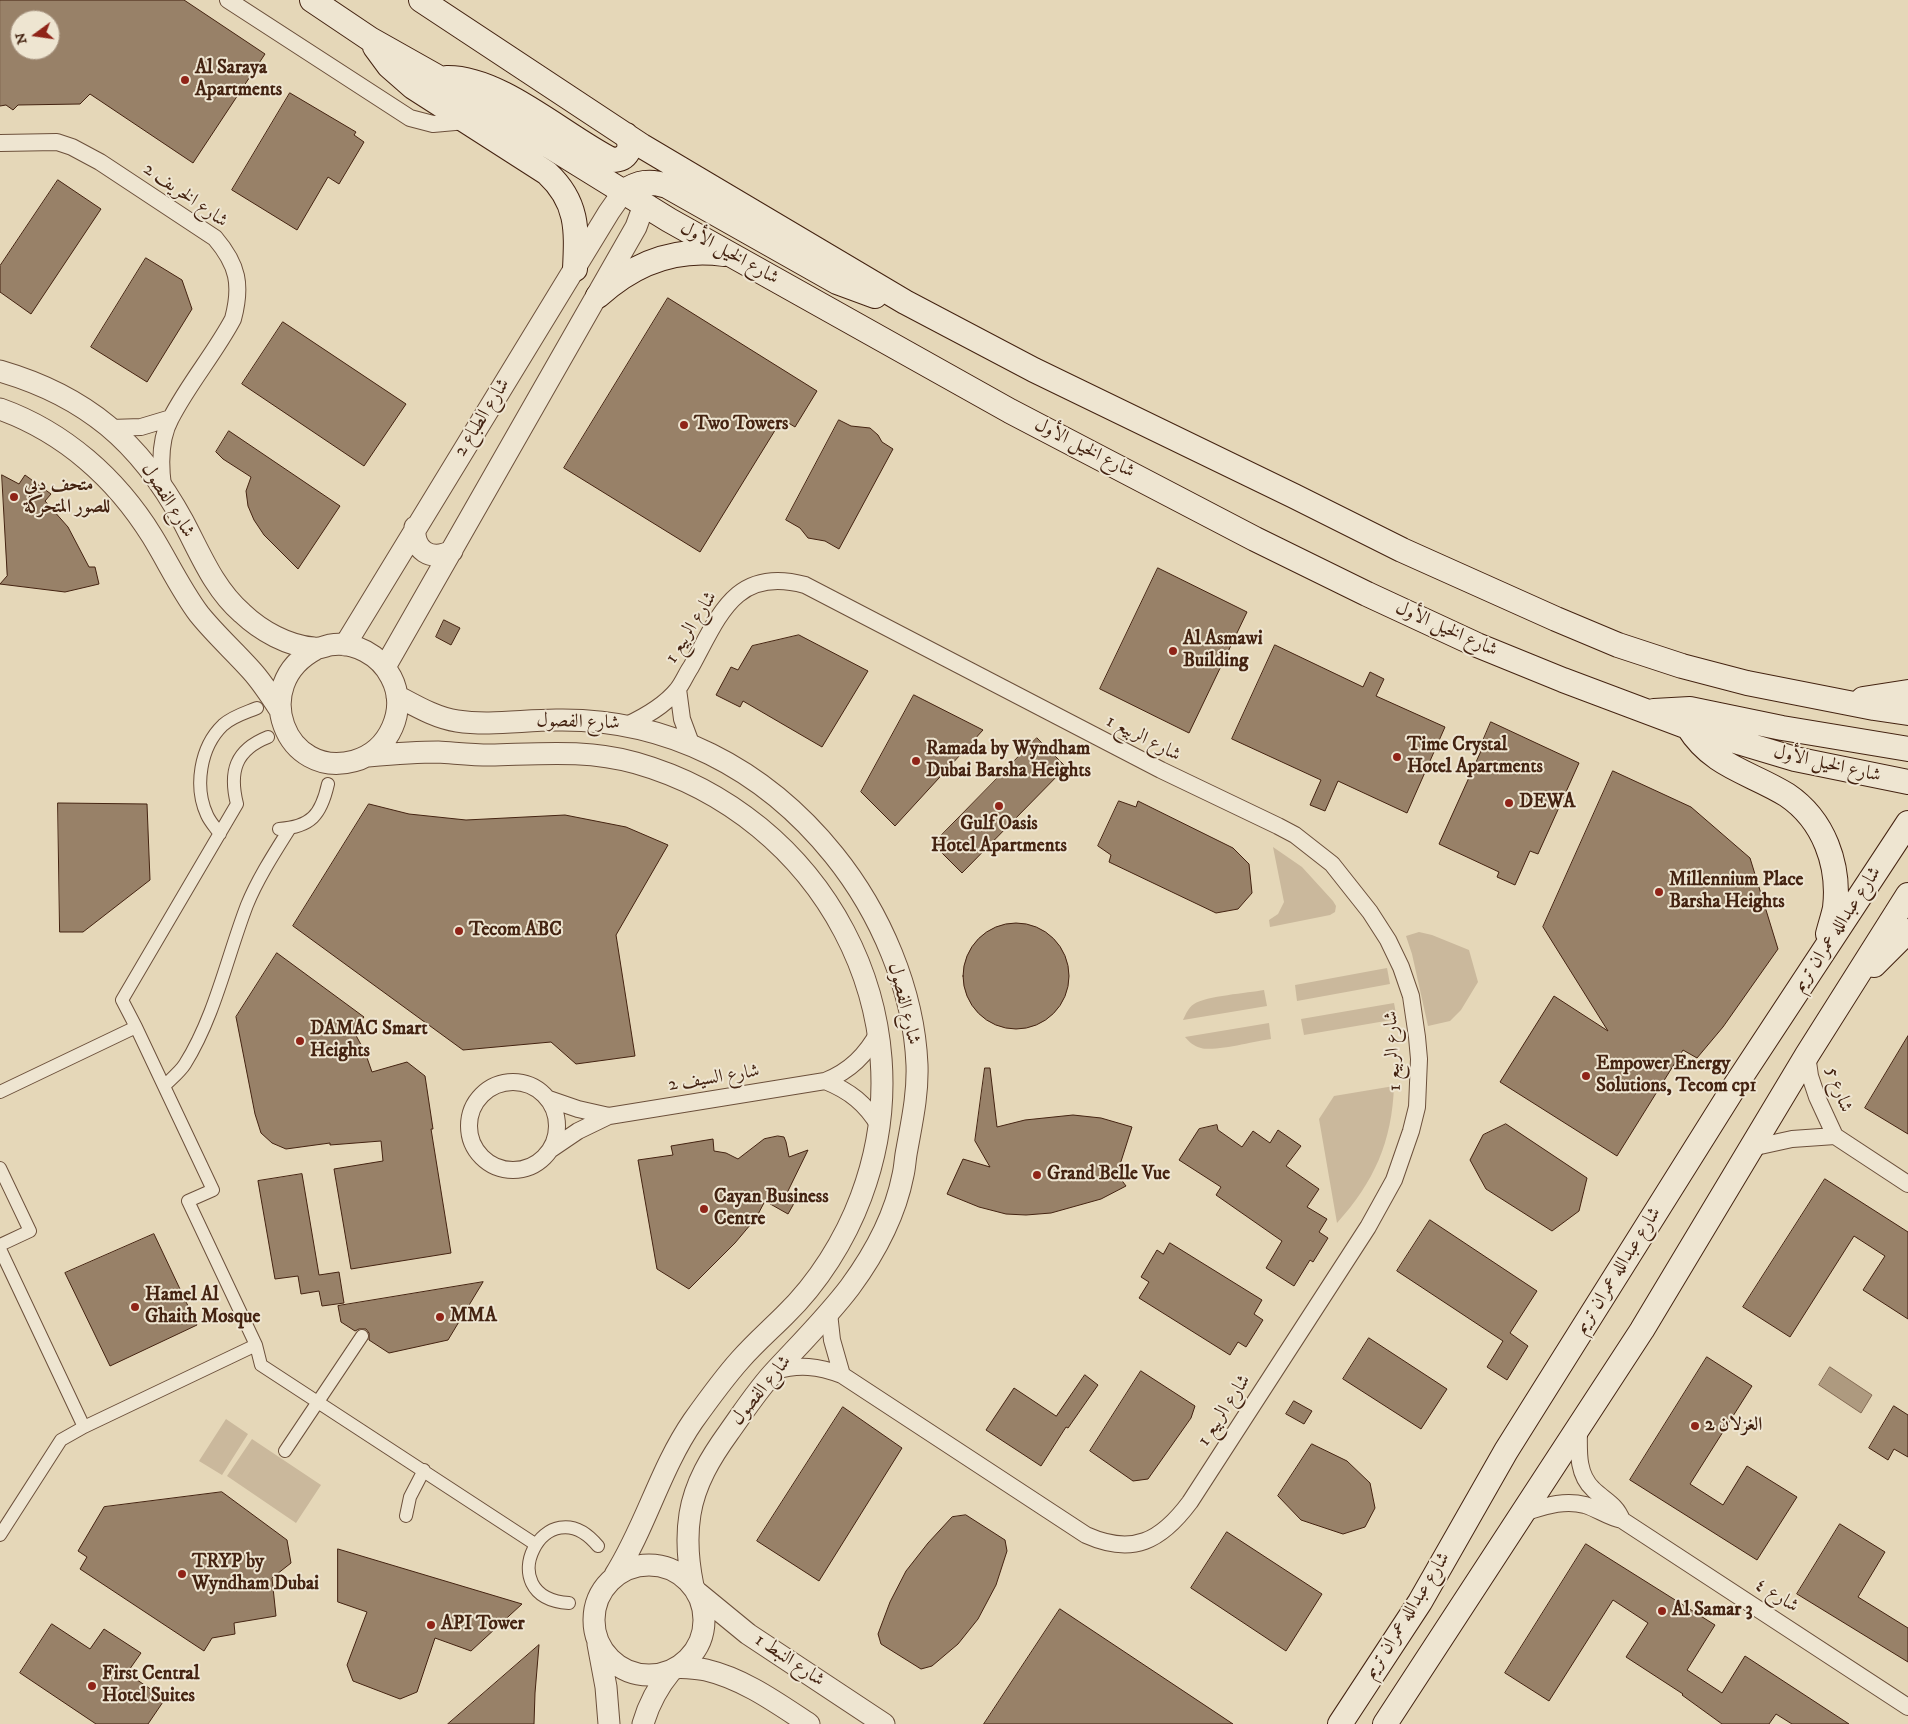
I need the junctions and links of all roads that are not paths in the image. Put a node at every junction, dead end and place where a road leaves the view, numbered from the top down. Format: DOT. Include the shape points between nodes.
graph roads {
  1 [pos="228,0"];
  2 [pos="312,0"];
  3 [pos="421,0"];
  4 [pos="370,39"];
  5 [pos="440,79"];
  6 [pos="466,121"];
  7 [pos="634,140"];
  8 [pos="0,143"];
  9 [pos="646,182"];
  10 [pos="623,192"];
  11 [pos="696,203"];
  12 [pos="644,205"];
  13 [pos="673,222"];
  14 [pos="730,255"];
  15 [pos="575,269"];
  16 [pos="598,296"];
  17 [pos="905,302"];
  18 [pos="0,371"];
  19 [pos="0,409"];
  20 [pos="171,418"];
  21 [pos="111,428"];
  22 [pos="163,486"];
  23 [pos="416,527"];
  24 [pos="452,551"];
  25 [pos="345,645"];
  26 [pos="316,649"];
  27 [pos="385,667"];
  28 [pos="678,689"];
  29 [pos="1908,692"];
  30 [pos="397,696"];
  31 [pos="1837,701"];
  32 [pos="257,708"];
  33 [pos="280,710"];
  34 [pos="1647,713"];
  35 [pos="1908,713"];
  36 [pos="627,725"];
  37 [pos="1688,727"];
  38 [pos="268,737"];
  39 [pos="692,746"];
  40 [pos="1908,748"];
  41 [pos="368,756"];
  42 [pos="1908,782"];
  43 [pos="328,784"];
  44 [pos="1908,823"];
  45 [pos="220,834"];
  46 [pos="1908,896"];
  47 [pos="1908,931"];
  48 [pos="1823,952"];
  49 [pos="1855,980"];
  50 [pos="136,1027"];
  51 [pos="879,1031"];
  52 [pos="1807,1055"];
  53 [pos="825,1081"];
  54 [pos="164,1086"];
  55 [pos="0,1092"];
  56 [pos="549,1099"];
  57 [pos="609,1116"];
  58 [pos="879,1126"];
  59 [pos="1834,1136"];
  60 [pos="1750,1148"];
  61 [pos="550,1150"];
  62 [pos="0,1168"];
  63 [pos="1908,1184"];
  64 [pos="0,1247"];
  65 [pos="829,1313"];
  66 [pos="362,1336"];
  67 [pos="256,1345"];
  68 [pos="774,1372"];
  69 [pos="842,1375"];
  70 [pos="318,1402"];
  71 [pos="84,1427"];
  72 [pos="1578,1427"];
  73 [pos="284,1451"];
  74 [pos="424,1470"];
  75 [pos="1523,1514"];
  76 [pos="406,1516"];
  77 [pos="1622,1520"];
  78 [pos="0,1535"];
  79 [pos="535,1544"];
  80 [pos="598,1546"];
  81 [pos="616,1575"];
  82 [pos="696,1589"];
  83 [pos="569,1603"];
  84 [pos="596,1634"];
  85 [pos="675,1669"];
  86 [pos="1908,1707"];
  87 [pos="610,1724"];
  88 [pos="643,1724"];
  89 [pos="809,1724"];
  90 [pos="884,1724"];
  91 [pos="1340,1724"];
  92 [pos="1385,1724"];
  1 -- 6 [label="street" via="410,118 433,124"];
  2 -- 4 [label="main road, شارع الخيل الأول"];
  3 -- 7 [label="main road"];
  4 -- 5 [label="main road, شارع الخيل الأول"];
  4 -- 6 [label="main road" via="400,77"];
  5 -- 7 [label="main road" via="467,80 492,88 612,160 624,157 628,153 629,140"];
  5 -- 10 [label="main road, شارع الخيل الأول"];
  6 -- 15 [label="main road" via="548,173 559,184 574,212 577,240"];
  7 -- 9 [label="main road"];
  7 -- 17 [label="main road"];
  8 -- 20 [label="street, شارع الخريف 2" via="56,142 85,153 204,229 226,251 235,268 238,285 238,303 233,319"];
  9 -- 10 [label="main road"];
  9 -- 11 [label="main road" via="667,186"];
  9 -- 12 [label="main road"];
  10 -- 12 [label="main road, شارع الخيل الأول"];
  10 -- 15 [label="street, شارع الطباع 2"];
  11 -- 13 [label="main road" via="679,197 670,200 666,210"];
  11 -- 17 [label="main road" via="837,282 870,295"];
  12 -- 13 [label="main road, شارع الخيل الأول"];
  12 -- 16 [label="street, شارع الطباع 2" via="636,227"];
  13 -- 14 [label="main road, شارع الخيل الأول"];
  14 -- 16 [label="main road" via="695,252 660,258 627,273"];
  14 -- 34 [label="main road, شارع الخيل الأول" via="1010,411 1255,539 1477,645"];
  15 -- 23 [label="street, شارع الطباع 2"];
  16 -- 24 [label="street, شارع الطباع 2"];
  17 -- 31 [label="main road" via="1034,370 1402,550 1556,619 1618,645 1682,666"];
  18 -- 21 [label="street, شارع الفصول" via="58,392"];
  19 -- 33 [label="street, شارع الفصول" via="37,424 64,441 113,484 152,536 199,614 252,671"];
  20 -- 21 [label="street" via="142,428"];
  20 -- 22 [label="street, شارع الخريف 2" via="162,449"];
  21 -- 22 [label="street, شارع الفصول"];
  22 -- 26 [label="street, شارع الفصول" via="212,576 240,612 275,636"];
  23 -- 24 [label="street" via="417,543 422,550 436,556"];
  23 -- 25 [label="street, شارع الطباع 2"];
  24 -- 27 [label="street, شارع الطباع 2"];
  25 -- 26 [label="street"];
  25 -- 27 [label="street" via="360,648"];
  26 -- 33 [label="street" via="305,655 288,673 280,697"];
  27 -- 30 [label="street"];
  28 -- 36 [label="street, شارع الربيع 1" via="655,710"];
  28 -- 39 [label="street, شارع الربيع 1" via="682,719"];
  28 -- 69 [label="street, شارع الربيع 1" via="728,602 749,587 770,581 805,586 1161,770 1295,835 1332,864 1370,912 1388,940 1411,996 1419,1059 1417,1107 1394,1180 1368,1227 1190,1502 1169,1527 1156,1536 1141,1543 1122,1545 1103,1543 1086,1535"];
  29 -- 31 [label="main road"];
  30 -- 36 [label="street, شارع الفصول" via="456,721 556,720"];
  30 -- 41 [label="street" via="395,724 380,748"];
  31 -- 35 [label="main road"];
  32 -- 45 [label="street" via="223,725 205,754 200,777 202,800 207,815"];
  33 -- 41 [label="street" via="290,738 312,757 341,764"];
  34 -- 37 [label="main road, شارع الخيل الأول"];
  34 -- 40 [label="main road" via="1690,708 1782,728"];
  36 -- 39 [label="street, شارع الفصول"];
  37 -- 42 [label="main road, شارع الخيل الأول" via="1795,759"];
  37 -- 48 [label="main road" via="1715,758 1787,796 1821,831 1831,855 1836,882 1835,909"];
  38 -- 45 [label="street" via="256,742 239,758 233,781 237,804"];
  39 -- 65 [label="street, شارع الفصول" via="725,760 765,787 802,819 834,855 862,895 884,938 912,1023 916,1064 915,1106 898,1194 870,1257"];
  41 -- 51 [label="street, شارع الفصول" via="437,752 593,754 670,774 706,790 745,815 780,844 810,877 836,915 856,955"];
  43 -- 54 [label="street" via="317,814 305,824 284,829 248,903 206,1023 185,1066"];
  44 -- 48 [label="main road, شارع عبدالله عمران تريم"];
  45 -- 50 [label="street" via="122,1000"];
  46 -- 49 [label="main road, شارع عبدالله عمران تريم"];
  47 -- 49 [label="main road" via="1882,959"];
  48 -- 91 [label="main road, شارع عبدالله عمران تريم" via="1733,1089 1517,1434 1420,1602"];
  49 -- 52 [label="main road, شارع عبدالله عمران تريم"];
  50 -- 54 [label="street"];
  50 -- 55 [label="street"];
  51 -- 53 [label="street, شارع السيف 2" via="857,1062"];
  51 -- 58 [label="street, شارع الفصول" via="882,1079"];
  52 -- 59 [label="street, شارع 5" via="1817,1097"];
  52 -- 60 [label="main road, شارع عبدالله عمران تريم"];
  53 -- 57 [label="street, شارع السيف 2"];
  53 -- 58 [label="street" via="859,1100"];
  54 -- 67 [label="street" via="213,1190 188,1202"];
  56 -- 57 [label="street, شارع السيف 2"];
  56 -- 61 [label="street" via="558,1124"];
  56 -- 61 [label="street" via="541,1090 527,1083 505,1081 478,1098 468,1127 477,1152 485,1161 505,1170 531,1167"];
  57 -- 61 [label="street, شارع السيف 2"];
  58 -- 81 [label="street, شارع الفصول" via="861,1197 838,1246 806,1292 719,1384 691,1425 660,1479 634,1542"];
  59 -- 60 [label="street, شارع 5" via="1792,1139"];
  59 -- 63 [label="street, شارع 5"];
  60 -- 72 [label="main road, شارع عبدالله عمران تريم" via="1679,1270"];
  62 -- 64 [label="street" via="30,1231"];
  64 -- 71 [label="street"];
  65 -- 68 [label="street, شارع الفصول"];
  65 -- 69 [label="street" via="832,1340"];
  66 -- 70 [label="street"];
  67 -- 70 [label="street" via="261,1365"];
  67 -- 71 [label="street"];
  68 -- 69 [label="street, شارع الربيع 1" via="804,1366"];
  68 -- 82 [label="street, شارع الفصول" via="706,1465 697,1488 687,1537 688,1561"];
  70 -- 73 [label="street"];
  70 -- 74 [label="street"];
  71 -- 78 [label="street" via="61,1440"];
  72 -- 75 [label="main road, شارع عبدالله عمران تريم"];
  72 -- 77 [label="street, شارع ٤" via="1581,1472 1594,1490 1614,1505"];
  74 -- 76 [label="street" via="410,1497"];
  74 -- 79 [label="street"];
  75 -- 77 [label="street, شارع ٤" via="1553,1504 1574,1503"];
  75 -- 92 [label="main road, شارع عبدالله عمران تريم"];
  77 -- 86 [label="street, شارع ٤"];
  79 -- 80 [label="street" via="544,1535 567,1528 579,1530"];
  79 -- 83 [label="street" via="529,1561 531,1579 537,1590 546,1598"];
  81 -- 82 [label="street" via="635,1566 656,1564 683,1575"];
  81 -- 84 [label="street" via="604,1587 597,1602"];
  82 -- 85 [label="street" via="704,1609 700,1642 691,1656"];
  82 -- 90 [label="street, شارع النبط 1" via="748,1634"];
  84 -- 85 [label="street" via="609,1658 631,1672 645,1675"];
  84 -- 87 [label="street"];
  85 -- 88 [label="street" via="658,1688"];
  85 -- 89 [label="street" via="705,1670 731,1678"];
}
